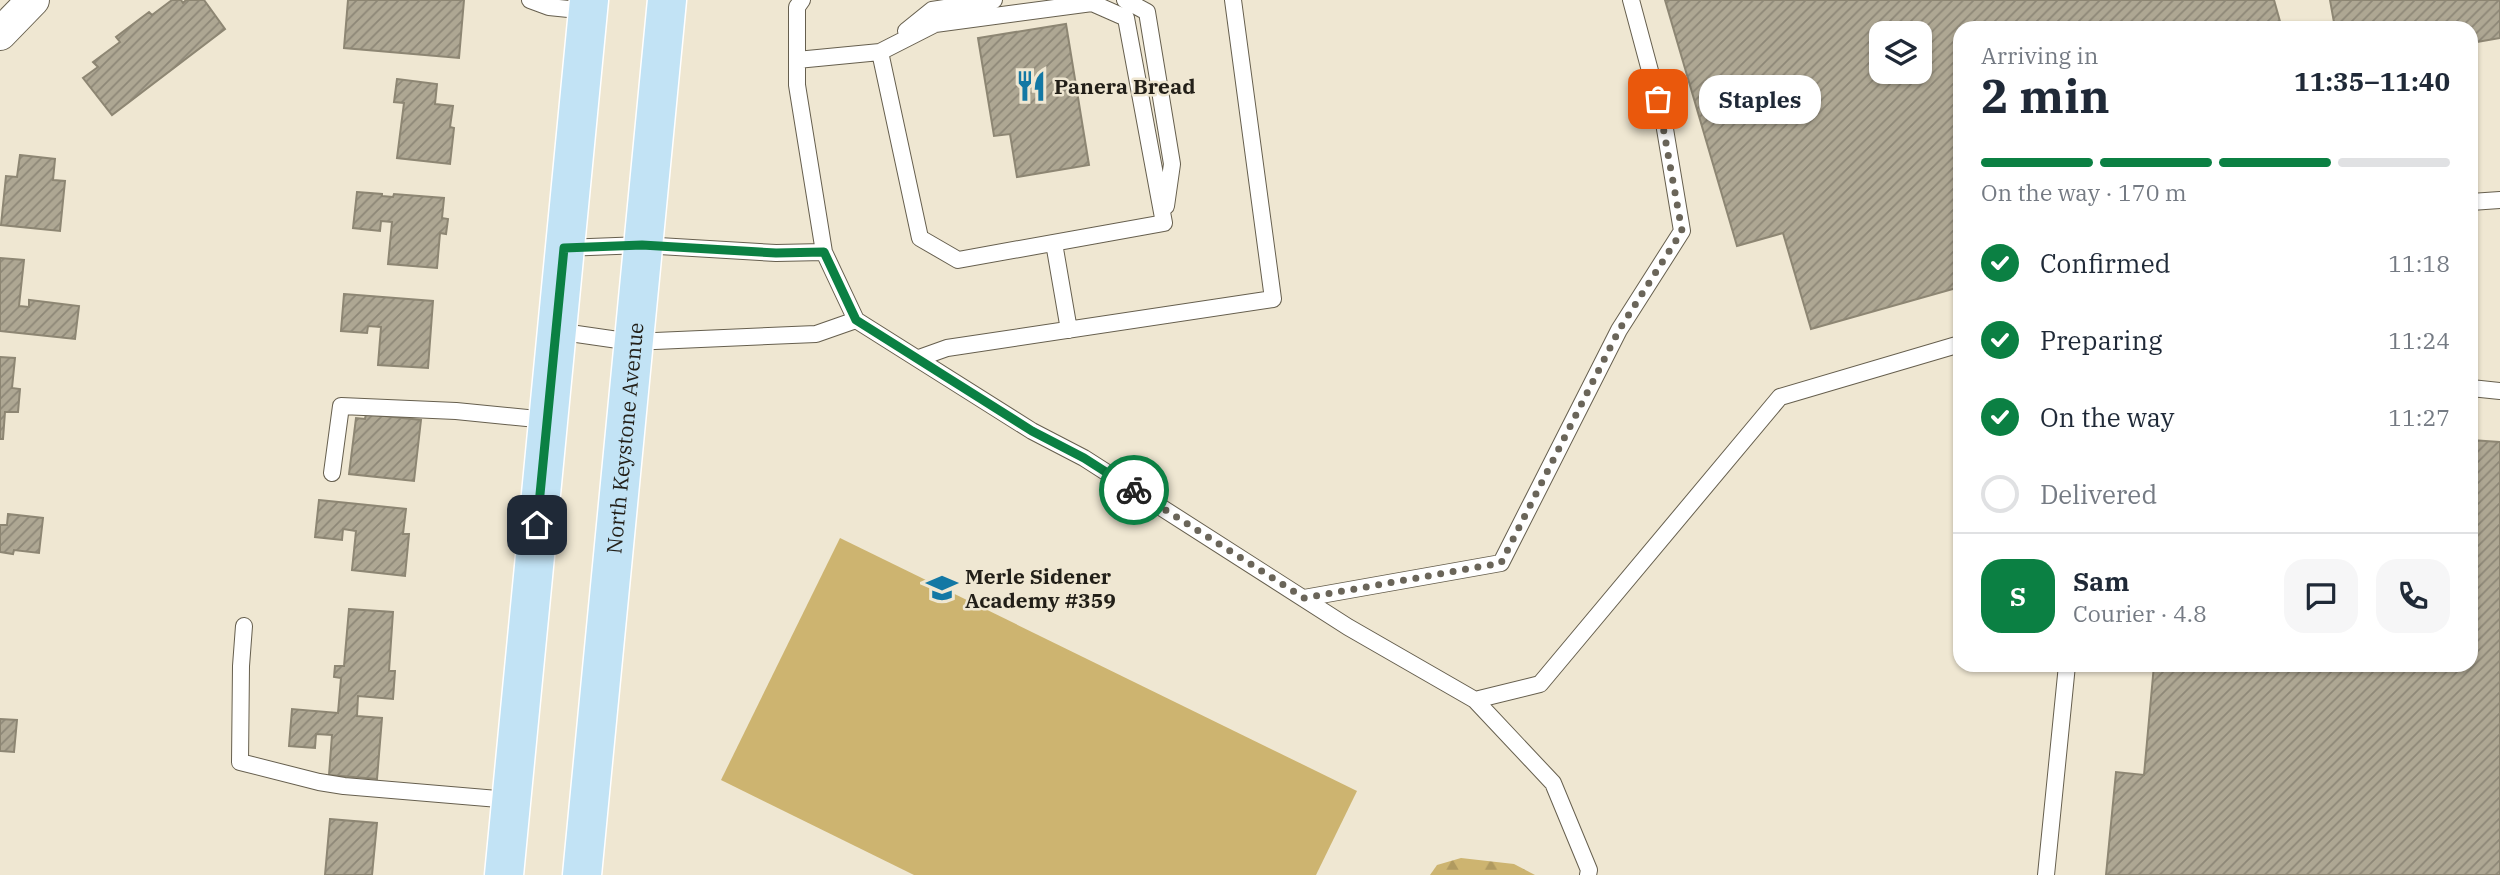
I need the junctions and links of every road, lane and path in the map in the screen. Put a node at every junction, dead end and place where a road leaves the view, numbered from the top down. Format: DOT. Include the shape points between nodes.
graph roads {
  1 [pos="33,0"];
  2 [pos="530,0"];
  3 [pos="667,0"];
  4 [pos="802,0"];
  5 [pos="993,0"];
  6 [pos="1125,0"];
  7 [pos="1233,0"];
  8 [pos="1631,0"];
  9 [pos="588,6"];
  10 [pos="0,34"];
  11 [pos="880,52"];
  12 [pos="797,61"];
  13 [pos="2500,200"];
  14 [pos="2478,202"];
  15 [pos="1164,223"];
  16 [pos="1054,243"];
  17 [pos="642,245"];
  18 [pos="564,248"];
  19 [pos="824,252"];
  20 [pos="856,320"];
  21 [pos="1069,330"];
  22 [pos="556,331"];
  23 [pos="632,342"];
  24 [pos="1953,346"];
  25 [pos="919,358"];
  26 [pos="2478,389"];
  27 [pos="2500,391"];
  28 [pos="547,421"];
  29 [pos="332,473"];
  30 [pos="1304,598"];
  31 [pos="244,626"];
  32 [pos="2066,672"];
  33 [pos="1475,700"];
  34 [pos="511,800"];
  35 [pos="504,875"];
  36 [pos="582,875"];
  37 [pos="1588,875"];
  38 [pos="2046,875"];
  1 -- 10 [label="street"];
  2 -- 9 [label="lane" via="549,7"];
  3 -- 17 [label="main road, North Keystone Avenue"];
  4 -- 12 [label="lane" via="797,7"];
  5 -- 11 [label="lane" via="932,10"];
  6 -- 15 [label="lane" via="1147,12 1172,164"];
  7 -- 21 [label="lane" via="1273,299"];
  8 -- 30 [label="lane" via="1664,123 1682,231 1619,330 1501,563"];
  9 -- 18 [label="main road"];
  11 -- 12 [label="lane"];
  11 -- 15 [label="lane" via="935,24 1092,3 1126,18"];
  11 -- 16 [label="lane" via="920,238 958,260"];
  12 -- 19 [label="lane"];
  13 -- 14 [label="lane"];
  15 -- 16 [label="lane"];
  16 -- 21 [label="lane"];
  17 -- 18 [label="lane"];
  17 -- 19 [label="lane"];
  17 -- 23 [label="main road, North Keystone Avenue"];
  18 -- 22 [label="main road"];
  19 -- 20 [label="lane"];
  20 -- 23 [label="lane" via="816,334"];
  20 -- 25 [label="lane"];
  21 -- 25 [label="lane" via="947,348"];
  22 -- 23 [label="lane"];
  22 -- 28 [label="main road"];
  23 -- 36 [label="main road, North Keystone Avenue"];
  24 -- 33 [label="lane" via="1780,397 1541,684"];
  25 -- 30 [label="lane"];
  26 -- 27 [label="lane"];
  28 -- 29 [label="lane" via="341,406"];
  28 -- 34 [label="main road"];
  30 -- 33 [label="lane"];
  31 -- 34 [label="lane" via="240,762 344,786"];
  32 -- 38 [label="lane"];
  33 -- 37 [label="lane" via="1553,783"];
  34 -- 35 [label="main road"];
}
